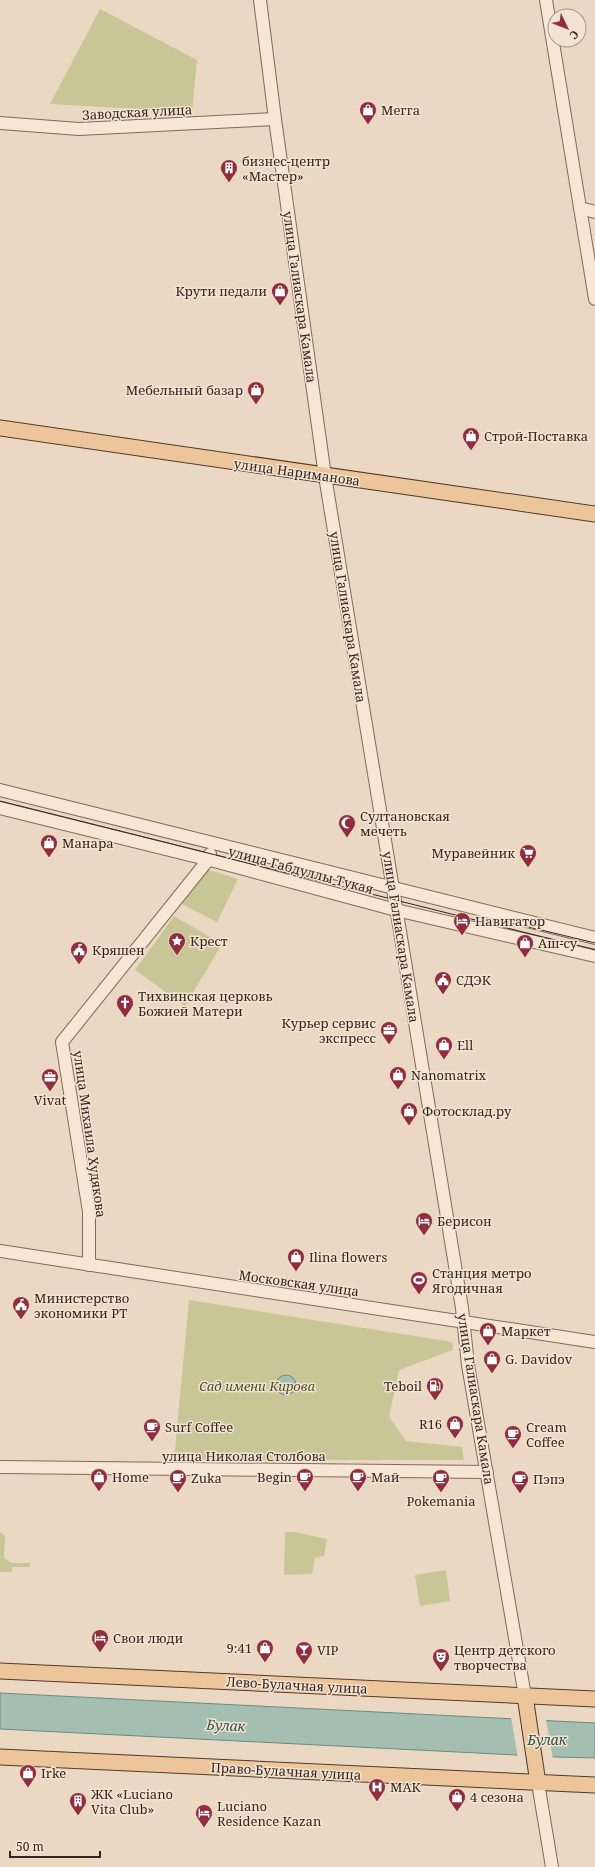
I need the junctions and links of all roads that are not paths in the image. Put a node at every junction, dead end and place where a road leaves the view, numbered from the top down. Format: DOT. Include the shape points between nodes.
graph roads {
  1 [pos="260,0"];
  2 [pos="546,0"];
  3 [pos="275,119"];
  4 [pos="0,123"];
  5 [pos="580,208"];
  6 [pos="595,212"];
  7 [pos="595,299"];
  8 [pos="0,428"];
  9 [pos="325,476"];
  10 [pos="595,514"];
  11 [pos="0,790"];
  12 [pos="0,808"];
  13 [pos="213,844"];
  14 [pos="208,860"];
  15 [pos="393,888"];
  16 [pos="396,910"];
  17 [pos="595,938"];
  18 [pos="595,956"];
  19 [pos="0,1251"];
  20 [pos="89,1265"];
  21 [pos="464,1322"];
  22 [pos="595,1342"];
  23 [pos="0,1467"];
  24 [pos="487,1472"];
  25 [pos="0,1671"];
  26 [pos="595,1699"];
  27 [pos="526,1701"];
  28 [pos="0,1757"];
  29 [pos="538,1783"];
  30 [pos="595,1785"];
  31 [pos="552,1867"];
  1 -- 3 [label="street, улица Галиаскара Камала"];
  2 -- 5 [label="street"];
  3 -- 4 [label="street, Заводская улица" via="79,129"];
  3 -- 9 [label="street, улица Галиаскара Камала"];
  5 -- 6 [label="street"];
  5 -- 7 [label="street"];
  8 -- 9 [label="main road, улица Нариманова"];
  9 -- 10 [label="main road, улица Нариманова"];
  9 -- 15 [label="street, улица Галиаскара Камала"];
  11 -- 13 [label="street, улица Габдуллы Тукая"];
  12 -- 14 [label="street, улица Габдуллы Тукая"];
  13 -- 14 [label="street, улица Михаила Худякова"];
  13 -- 15 [label="street, улица Габдуллы Тукая"];
  14 -- 16 [label="street, улица Габдуллы Тукая"];
  14 -- 20 [label="street, улица Михаила Худякова" via="62,1042 89,1212"];
  15 -- 16 [label="street, улица Галиаскара Камала"];
  15 -- 17 [label="street, улица Габдуллы Тукая"];
  16 -- 18 [label="street, улица Габдуллы Тукая"];
  16 -- 21 [label="street, улица Галиаскара Камала"];
  19 -- 20 [label="street, Московская улица"];
  20 -- 21 [label="street, Московская улица"];
  21 -- 22 [label="street, Московская улица"];
  21 -- 24 [label="street, улица Галиаскара Камала" via="468,1365"];
  23 -- 24 [label="street, улица Николая Столбова"];
  24 -- 27 [label="street, улица Галиаскара Камала"];
  25 -- 27 [label="main road, Лево-Булачная улица"];
  26 -- 27 [label="main road, Лево-Булачная улица"];
  27 -- 29 [label="main road"];
  28 -- 29 [label="main road, Право-Булачная улица"];
  29 -- 30 [label="main road, Право-Булачная улица"];
  29 -- 31 [label="street"];
}
